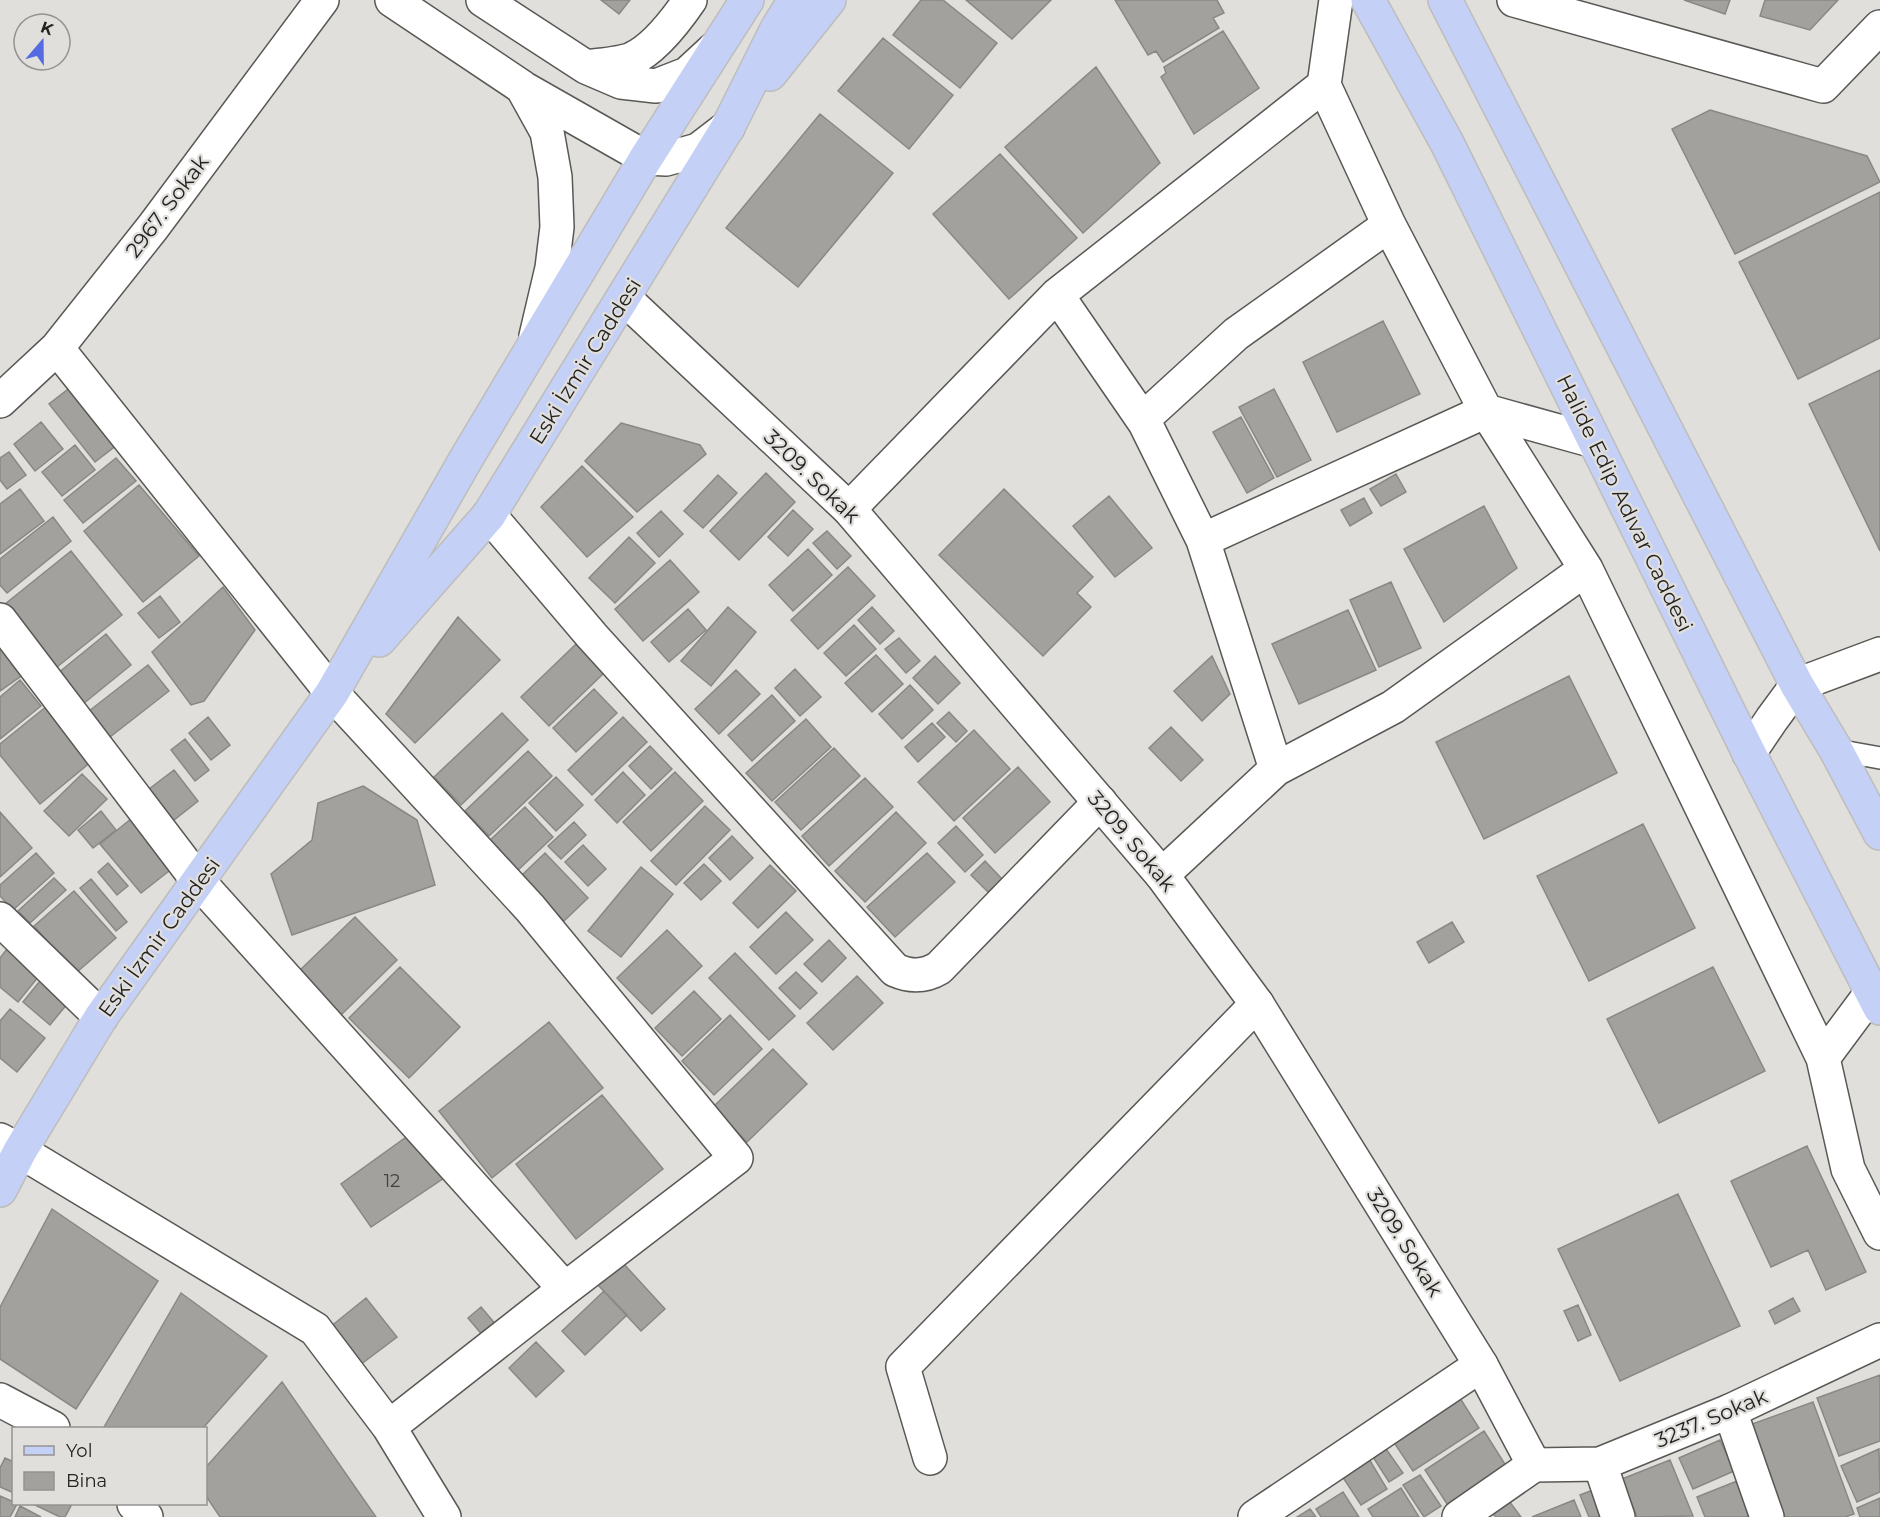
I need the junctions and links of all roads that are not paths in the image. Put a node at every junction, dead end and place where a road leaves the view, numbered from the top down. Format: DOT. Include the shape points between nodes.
graph roads {
  1 [pos="322,0"];
  2 [pos="392,0"];
  3 [pos="483,0"];
  4 [pos="690,0"];
  5 [pos="747,0"];
  6 [pos="795,0"];
  7 [pos="830,0"];
  8 [pos="1336,0"];
  9 [pos="1368,0"];
  10 [pos="1445,0"];
  11 [pos="1523,1"];
  12 [pos="1880,27"];
  13 [pos="716,47"];
  14 [pos="586,67"];
  15 [pos="1324,86"];
  16 [pos="522,87"];
  17 [pos="728,127"];
  18 [pos="646,158"];
  19 [pos="1389,225"];
  20 [pos="1057,295"];
  21 [pos="624,298"];
  22 [pos="533,346"];
  23 [pos="57,348"];
  24 [pos="0,401"];
  25 [pos="1486,411"];
  26 [pos="1143,419"];
  27 [pos="1594,441"];
  28 [pos="849,509"];
  29 [pos="489,515"];
  30 [pos="1203,540"];
  31 [pos="1586,569"];
  32 [pos="0,620"];
  33 [pos="1880,654"];
  34 [pos="1797,685"];
  35 [pos="332,693"];
  36 [pos="1836,750"];
  37 [pos="1749,753"];
  38 [pos="1880,758"];
  39 [pos="1276,769"];
  40 [pos="1100,802"];
  41 [pos="1880,833"];
  42 [pos="1162,875"];
  43 [pos="199,882"];
  44 [pos="0,919"];
  45 [pos="1876,1000"];
  46 [pos="1257,1004"];
  47 [pos="101,1017"];
  48 [pos="1823,1059"];
  49 [pos="10,1146"];
  50 [pos="0,1190"];
  51 [pos="1880,1233"];
  52 [pos="565,1289"];
  53 [pos="1880,1340"];
  54 [pos="1481,1365"];
  55 [pos="0,1400"];
  56 [pos="1730,1411"];
  57 [pos="51,1427"];
  58 [pos="389,1427"];
  59 [pos="930,1458"];
  60 [pos="1600,1464"];
  61 [pos="1534,1465"];
  62 [pos="136,1505"];
  63 [pos="146,1517"];
  64 [pos="444,1517"];
  65 [pos="1255,1517"];
  66 [pos="1459,1517"];
  67 [pos="1618,1517"];
  68 [pos="1767,1517"];
  1 -- 23 [label="street, 2967. Sokak" via="153,227"];
  2 -- 16 [label="street"];
  3 -- 14 [label="street"];
  4 -- 14 [label="street" via="653,44 631,59"];
  5 -- 13 [label="main road, Eski İzmir Caddesi"];
  6 -- 17 [label="main road, Eski İzmir Caddesi"];
  7 -- 17 [label="main road"];
  8 -- 15 [label="street"];
  9 -- 27 [label="main road, Halide Edip Adıvar Caddesi" via="1447,143"];
  10 -- 34 [label="main road"];
  11 -- 12 [label="street" via="1823,86"];
  13 -- 14 [label="street" via="687,74 656,86 621,82"];
  13 -- 18 [label="main road, Eski İzmir Caddesi"];
  15 -- 19 [label="street"];
  15 -- 20 [label="street"];
  16 -- 18 [label="street"];
  16 -- 22 [label="street" via="547,132 555,177 557,226 552,268"];
  17 -- 18 [label="street" via="698,150 666,159"];
  17 -- 21 [label="main road, Eski İzmir Caddesi"];
  18 -- 22 [label="main road, Eski İzmir Caddesi"];
  19 -- 25 [label="street"];
  19 -- 26 [label="street" via="1236,334"];
  20 -- 26 [label="street"];
  20 -- 28 [label="street"];
  21 -- 28 [label="street, 3209. Sokak"];
  21 -- 29 [label="main road, Eski İzmir Caddesi"];
  22 -- 35 [label="main road, Eski İzmir Caddesi"];
  23 -- 24 [label="street, 2967. Sokak"];
  23 -- 35 [label="street"];
  25 -- 27 [label="street"];
  25 -- 30 [label="street"];
  25 -- 31 [label="street"];
  26 -- 30 [label="street"];
  27 -- 37 [label="main road, Halide Edip Adıvar Caddesi"];
  28 -- 40 [label="street, 3209. Sokak"];
  29 -- 35 [label="main road, Eski İzmir Caddesi"];
  29 -- 40 [label="street" via="592,636 895,970 922,975 939,968"];
  30 -- 39 [label="street"];
  31 -- 39 [label="street" via="1393,707"];
  31 -- 48 [label="street"];
  32 -- 43 [label="street"];
  33 -- 34 [label="street"];
  34 -- 36 [label="main road"];
  34 -- 37 [label="street"];
  35 -- 43 [label="main road, Eski İzmir Caddesi"];
  35 -- 52 [label="street" via="530,908 736,1158"];
  36 -- 38 [label="lane"];
  36 -- 41 [label="main road"];
  37 -- 45 [label="main road, Halide Edip Adıvar Caddesi"];
  39 -- 42 [label="street"];
  40 -- 42 [label="street, 3209. Sokak"];
  42 -- 46 [label="street, 3209. Sokak"];
  43 -- 47 [label="main road, Eski İzmir Caddesi"];
  43 -- 52 [label="street"];
  44 -- 47 [label="street"];
  45 -- 48 [label="street"];
  46 -- 54 [label="street, 3209. Sokak"];
  46 -- 59 [label="street" via="903,1368"];
  47 -- 49 [label="main road, Eski İzmir Caddesi"];
  48 -- 51 [label="street" via="1848,1169"];
  49 -- 50 [label="main road, Eski İzmir Caddesi"];
  49 -- 58 [label="street" via="315,1329"];
  52 -- 58 [label="street"];
  53 -- 56 [label="street, 3237. Sokak"];
  54 -- 61 [label="street, 3209. Sokak"];
  54 -- 65 [label="street"];
  55 -- 57 [label="street"];
  56 -- 60 [label="street, 3237. Sokak"];
  56 -- 68 [label="street"];
  58 -- 64 [label="street"];
  60 -- 61 [label="street, 3237. Sokak"];
  60 -- 67 [label="street"];
  61 -- 66 [label="street"];
  62 -- 63 [label="street"];
}
